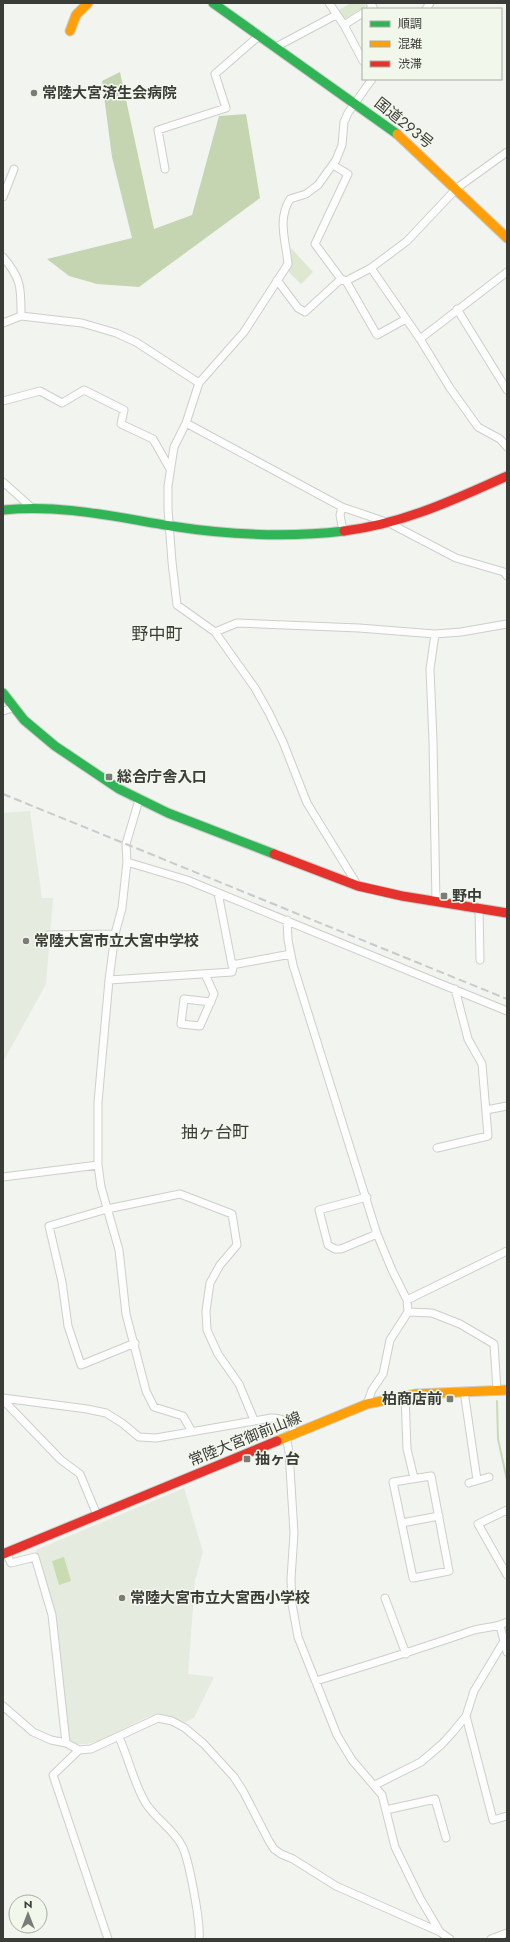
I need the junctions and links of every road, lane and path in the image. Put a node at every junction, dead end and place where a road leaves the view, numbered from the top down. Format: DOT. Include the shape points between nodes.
graph roads {
  1 [pos="88,3"];
  2 [pos="213,3"];
  3 [pos="329,3"];
  4 [pos="362,14"];
  5 [pos="336,15"];
  6 [pos="344,25"];
  7 [pos="70,31"];
  8 [pos="260,35"];
  9 [pos="276,47"];
  10 [pos="362,59"];
  11 [pos="371,80"];
  12 [pos="356,102"];
  13 [pos="507,152"];
  14 [pos="333,165"];
  15 [pos="14,169"];
  16 [pos="166,169"];
  17 [pos="457,188"];
  18 [pos="3,198"];
  19 [pos="507,238"];
  20 [pos="3,257"];
  21 [pos="371,268"];
  22 [pos="507,272"];
  23 [pos="277,280"];
  24 [pos="343,280"];
  25 [pos="458,309"];
  26 [pos="21,316"];
  27 [pos="406,319"];
  28 [pos="3,323"];
  29 [pos="420,339"];
  30 [pos="199,383"];
  31 [pos="507,390"];
  32 [pos="3,401"];
  33 [pos="186,423"];
  34 [pos="507,447"];
  35 [pos="170,469"];
  36 [pos="507,476"];
  37 [pos="3,482"];
  38 [pos="31,507"];
  39 [pos="342,507"];
  40 [pos="3,510"];
  41 [pos="389,523"];
  42 [pos="169,525"];
  43 [pos="343,531"];
  44 [pos="506,572"];
  45 [pos="507,624"];
  46 [pos="215,632"];
  47 [pos="434,634"];
  48 [pos="3,693"];
  49 [pos="13,708"];
  50 [pos="3,711"];
  51 [pos="139,800"];
  52 [pos="127,862"];
  53 [pos="358,886"];
  54 [pos="218,893"];
  55 [pos="436,902"];
  56 [pos="479,908"];
  57 [pos="507,913"];
  58 [pos="287,920"];
  59 [pos="115,934"];
  60 [pos="49,935"];
  61 [pos="291,954"];
  62 [pos="480,960"];
  63 [pos="234,964"];
  64 [pos="205,974"];
  65 [pos="109,980"];
  66 [pos="455,989"];
  67 [pos="211,1002"];
  68 [pos="507,1011"];
  69 [pos="507,1106"];
  70 [pos="486,1110"];
  71 [pos="437,1148"];
  72 [pos="98,1165"];
  73 [pos="3,1177"];
  74 [pos="367,1198"];
  75 [pos="107,1209"];
  76 [pos="378,1234"];
  77 [pos="507,1251"];
  78 [pos="407,1300"];
  79 [pos="408,1312"];
  80 [pos="135,1343"];
  81 [pos="497,1390"];
  82 [pos="507,1390"];
  83 [pos="464,1391"];
  84 [pos="405,1395"];
  85 [pos="3,1399"];
  86 [pos="367,1404"];
  87 [pos="254,1420"];
  88 [pos="191,1430"];
  89 [pos="295,1433"];
  90 [pos="286,1436"];
  91 [pos="489,1477"];
  92 [pos="414,1478"];
  93 [pos="477,1480"];
  94 [pos="469,1483"];
  95 [pos="507,1510"];
  96 [pos="97,1515"];
  97 [pos="439,1516"];
  98 [pos="402,1523"];
  99 [pos="4,1554"];
  100 [pos="507,1575"];
  101 [pos="385,1598"];
  102 [pos="507,1622"];
  103 [pos="500,1626"];
  104 [pos="504,1641"];
  105 [pos="507,1652"];
  106 [pos="406,1654"];
  107 [pos="316,1681"];
  108 [pos="3,1706"];
  109 [pos="466,1716"];
  110 [pos="118,1737"];
  111 [pos="66,1743"];
  112 [pos="78,1750"];
  113 [pos="375,1785"];
  114 [pos="386,1810"];
  115 [pos="507,1816"];
  116 [pos="446,1838"];
  117 [pos="440,1932"];
  118 [pos="507,1933"];
  119 [pos="108,1939"];
  120 [pos="199,1939"];
  121 [pos="450,1939"];
  122 [pos="490,1939"];
  1 -- 7 [label="main road" via="74,17"];
  2 -- 8 [label="main road, 国道293号"];
  3 -- 5 [label="street"];
  4 -- 6 [label="street"];
  5 -- 6 [label="street"];
  5 -- 9 [label="street"];
  6 -- 10 [label="street"];
  8 -- 9 [label="main road, 国道293号"];
  8 -- 16 [label="street" via="215,74 226,108 158,130"];
  9 -- 12 [label="main road, 国道293号"];
  11 -- 12 [label="street"];
  12 -- 14 [label="street" via="344,122 342,145"];
  12 -- 17 [label="main road, 国道293号" via="406,140"];
  13 -- 17 [label="street"];
  14 -- 23 [label="street" via="318,185 306,194 290,199 285,207 282,222 288,264"];
  14 -- 24 [label="street" via="348,174 315,244"];
  15 -- 18 [label="street"];
  17 -- 19 [label="main road, 国道293号"];
  17 -- 21 [label="street" via="407,241"];
  20 -- 26 [label="street" via="13,268 21,285"];
  21 -- 24 [label="street"];
  21 -- 27 [label="street"];
  22 -- 25 [label="street"];
  23 -- 24 [label="street" via="298,308 305,312"];
  23 -- 30 [label="street" via="244,332"];
  24 -- 27 [label="street" via="377,334"];
  25 -- 29 [label="street"];
  25 -- 31 [label="street"];
  26 -- 28 [label="street"];
  26 -- 30 [label="street" via="82,323 116,333 136,342"];
  27 -- 29 [label="street"];
  29 -- 34 [label="street" via="478,427 500,439"];
  30 -- 33 [label="street"];
  32 -- 35 [label="street" via="40,390 62,403 84,390 124,410 121,424 153,439"];
  33 -- 35 [label="street" via="174,447"];
  33 -- 39 [label="street"];
  35 -- 42 [label="street"];
  36 -- 41 [label="main road" via="445,504"];
  37 -- 38 [label="street"];
  38 -- 40 [label="main road"];
  38 -- 42 [label="main road" via="81,511"];
  39 -- 41 [label="street"];
  39 -- 43 [label="street" via="340,515"];
  41 -- 43 [label="main road"];
  41 -- 44 [label="street" via="456,558"];
  42 -- 43 [label="main road" via="255,536 305,536"];
  42 -- 46 [label="street" via="177,605"];
  45 -- 47 [label="street"];
  46 -- 47 [label="street" via="237,623"];
  46 -- 53 [label="street" via="270,713 308,803"];
  47 -- 55 [label="street" via="430,669"];
  48 -- 49 [label="main road"];
  49 -- 50 [label="street"];
  49 -- 51 [label="main road" via="56,746 103,779"];
  51 -- 52 [label="street" via="126,844"];
  51 -- 53 [label="main road"];
  52 -- 54 [label="street" via="187,880"];
  52 -- 59 [label="street" via="122,908"];
  53 -- 55 [label="main road"];
  54 -- 58 [label="street"];
  54 -- 63 [label="street" via="232,965"];
  55 -- 56 [label="main road"];
  56 -- 57 [label="main road"];
  56 -- 62 [label="street"];
  58 -- 61 [label="street"];
  58 -- 66 [label="street"];
  59 -- 60 [label="street"];
  59 -- 65 [label="street"];
  61 -- 63 [label="street"];
  61 -- 74 [label="street"];
  63 -- 64 [label="street" via="232,972"];
  64 -- 65 [label="street"];
  64 -- 67 [label="street" via="214,994"];
  65 -- 72 [label="street" via="98,1102"];
  66 -- 68 [label="street"];
  66 -- 70 [label="street" via="468,1039 482,1064"];
  67 -- 67 [label="street" via="200,1026 181,1024 184,998"];
  69 -- 70 [label="street"];
  70 -- 71 [label="street" via="488,1136"];
  72 -- 73 [label="street"];
  72 -- 75 [label="street"];
  74 -- 76 [label="street"];
  74 -- 76 [label="street" via="319,1210 328,1245 341,1249"];
  75 -- 80 [label="street" via="119,1250 126,1314"];
  75 -- 80 [label="street" via="49,1226 62,1282 68,1326 80,1365"];
  75 -- 87 [label="street" via="180,1194 232,1214 237,1245 220,1265 210,1283 206,1310 207,1330 218,1354 239,1384"];
  76 -- 78 [label="street"];
  77 -- 78 [label="street"];
  78 -- 79 [label="street"];
  79 -- 81 [label="street" via="432,1313 460,1324 494,1344"];
  79 -- 86 [label="street" via="390,1340 383,1374 372,1390"];
  80 -- 88 [label="street" via="146,1391 154,1407 184,1416"];
  81 -- 82 [label="main road, 常陸大宮御前山線"];
  81 -- 83 [label="main road, 常陸大宮御前山線"];
  83 -- 84 [label="main road, 常陸大宮御前山線"];
  83 -- 93 [label="street"];
  84 -- 86 [label="main road, 常陸大宮御前山線"];
  84 -- 92 [label="street" via="407,1449"];
  85 -- 88 [label="street" via="87,1409 106,1414 139,1437 156,1438"];
  85 -- 96 [label="street" via="61,1460 80,1474"];
  86 -- 89 [label="main road, 常陸大宮御前山線"];
  87 -- 88 [label="street"];
  87 -- 89 [label="street" via="280,1418 290,1424"];
  89 -- 90 [label="main road, 常陸大宮御前山線"];
  90 -- 96 [label="main road, 常陸大宮御前山線"];
  90 -- 107 [label="street" via="294,1533 292,1604 298,1637"];
  91 -- 93 [label="street"];
  92 -- 97 [label="street" via="431,1476"];
  92 -- 98 [label="street" via="393,1482"];
  93 -- 94 [label="street"];
  95 -- 100 [label="street" via="478,1524"];
  96 -- 99 [label="main road, 常陸大宮御前山線"];
  97 -- 98 [label="street"];
  97 -- 98 [label="street" via="449,1571 413,1578"];
  99 -- 111 [label="street" via="11,1563 35,1557 54,1621"];
  101 -- 106 [label="street"];
  102 -- 103 [label="street"];
  103 -- 104 [label="street"];
  103 -- 106 [label="street" via="479,1629"];
  104 -- 105 [label="street"];
  104 -- 109 [label="street" via="474,1691"];
  106 -- 107 [label="street"];
  107 -- 113 [label="street" via="337,1735 352,1760"];
  108 -- 111 [label="street" via="33,1732"];
  109 -- 113 [label="street" via="442,1744 421,1762"];
  109 -- 115 [label="street" via="493,1820"];
  110 -- 112 [label="street" via="91,1749"];
  110 -- 117 [label="street" via="158,1718 172,1721 185,1728 204,1744 234,1777 269,1841 281,1854 336,1886"];
  110 -- 120 [label="street" via="151,1811 173,1832 183,1847 196,1906"];
  111 -- 112 [label="street"];
  112 -- 119 [label="street" via="53,1775"];
  113 -- 114 [label="street" via="382,1794"];
  114 -- 116 [label="street" via="435,1799"];
  114 -- 117 [label="street" via="395,1847"];
  117 -- 121 [label="street"];
  118 -- 122 [label="street"];
}
